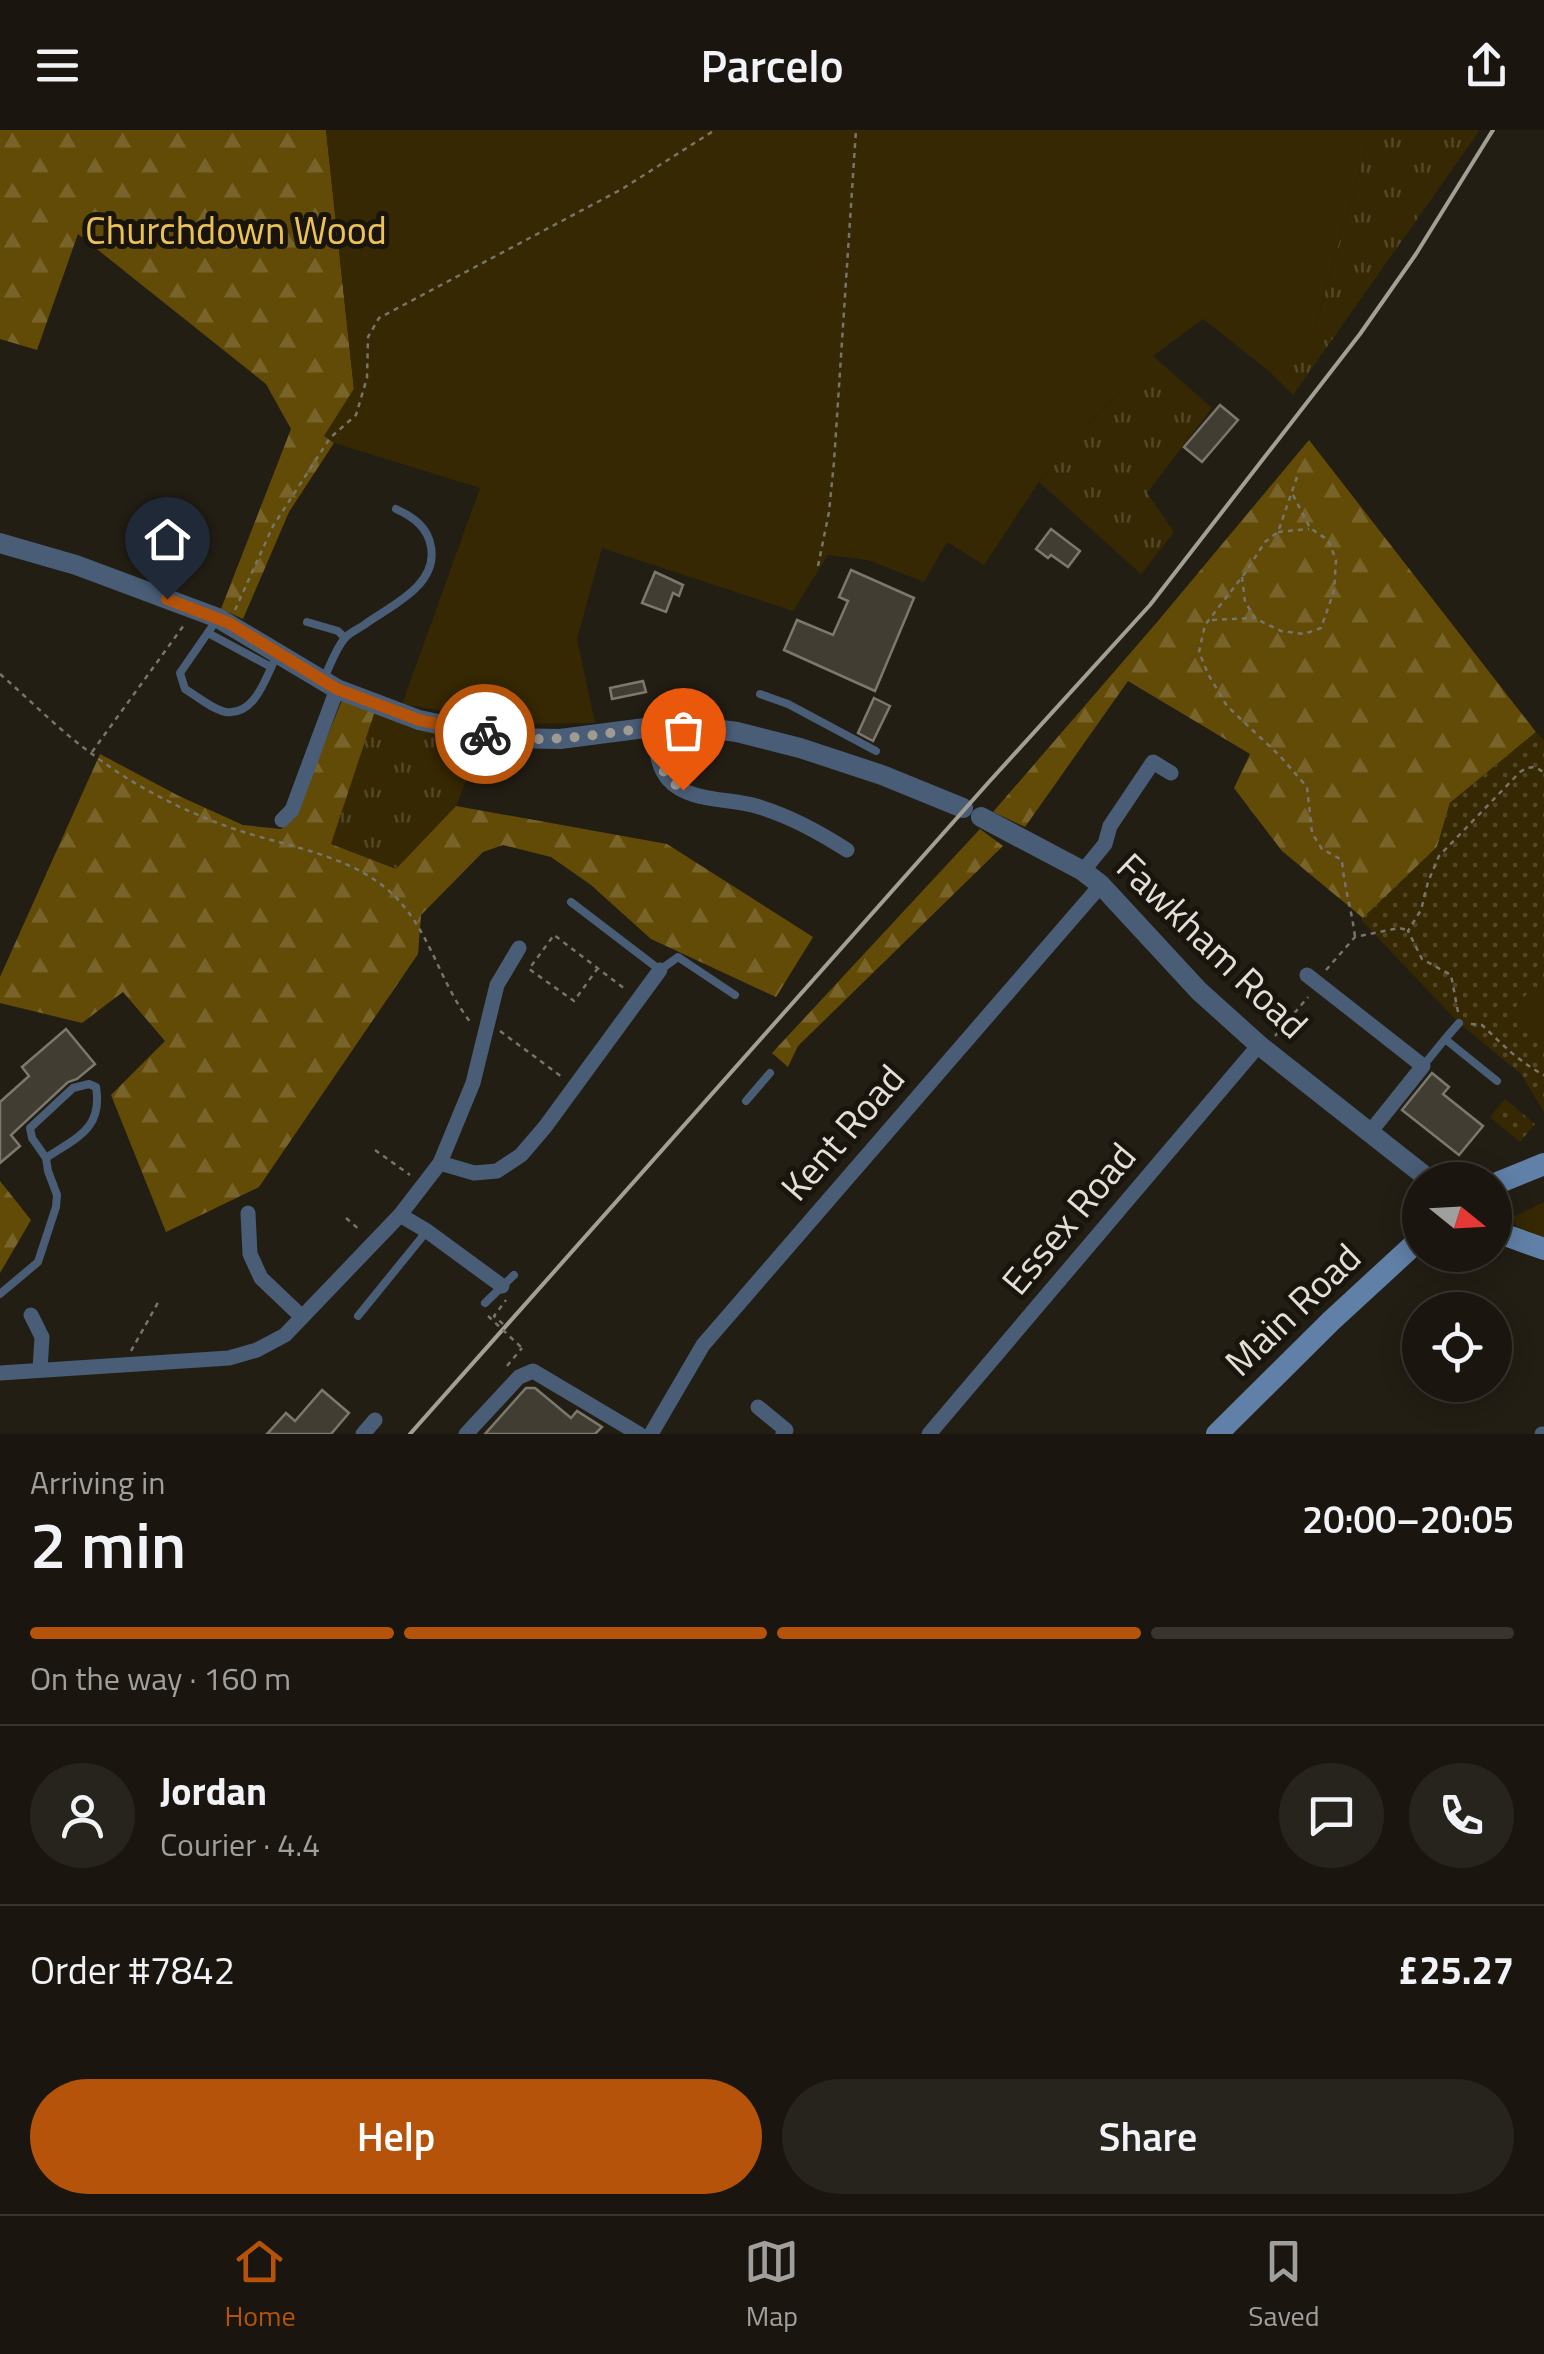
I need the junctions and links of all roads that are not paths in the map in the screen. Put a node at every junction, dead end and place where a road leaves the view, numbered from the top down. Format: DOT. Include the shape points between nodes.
graph roads {
  1 [pos="396,509"];
  2 [pos="0,544"];
  3 [pos="307,622"];
  4 [pos="218,624"];
  5 [pos="345,638"];
  6 [pos="274,660"];
  7 [pos="330,684"];
  8 [pos="760,694"];
  9 [pos="654,727"];
  10 [pos="876,750"];
  11 [pos="1171,774"];
  12 [pos="282,820"];
  13 [pos="847,850"];
  14 [pos="1083,871"];
  15 [pos="1101,886"];
  16 [pos="570,902"];
  17 [pos="519,948"];
  18 [pos="660,970"];
  19 [pos="1314,980"];
  20 [pos="735,995"];
  21 [pos="1459,1024"];
  22 [pos="1445,1040"];
  23 [pos="1261,1047"];
  24 [pos="1423,1066"];
  25 [pos="770,1073"];
  26 [pos="1497,1081"];
  27 [pos="746,1101"];
  28 [pos="1370,1131"];
  29 [pos="46,1158"];
  30 [pos="1408,1162"];
  31 [pos="440,1163"];
  32 [pos="1544,1164"];
  33 [pos="1512,1177"];
  34 [pos="248,1213"];
  35 [pos="400,1215"];
  36 [pos="427,1231"];
  37 [pos="1512,1237"];
  38 [pos="1544,1249"];
  39 [pos="1402,1256"];
  40 [pos="508,1280"];
  41 [pos="0,1294"];
  42 [pos="485,1303"];
  43 [pos="31,1315"];
  44 [pos="301,1316"];
  45 [pos="358,1316"];
  46 [pos="40,1370"];
  47 [pos="0,1374"];
  48 [pos="758,1407"];
  49 [pos="772,1418"];
  50 [pos="375,1420"];
  51 [pos="363,1434"];
  52 [pos="466,1434"];
  53 [pos="640,1434"];
  54 [pos="651,1434"];
  55 [pos="762,1434"];
  56 [pos="783,1434"];
  57 [pos="930,1434"];
  58 [pos="1217,1434"];
  1 -- 5 [label="lane" via="424,528 431,544 429,572"];
  2 -- 4 [label="street, Fawkham Road" via="76,565"];
  3 -- 5 [label="lane"];
  4 -- 6 [label="street, Fawkham Road"];
  4 -- 6 [label="lane" via="180,673 185,689 224,712 237,711 258,694"];
  5 -- 7 [label="lane"];
  6 -- 7 [label="street, Fawkham Road"];
  7 -- 9 [label="street, Fawkham Road" via="419,720 502,738 560,739"];
  7 -- 12 [label="street" via="292,810"];
  8 -- 10 [label="lane"];
  9 -- 13 [label="street" via="670,782 757,806"];
  9 -- 14 [label="street, Fawkham Road" via="722,730 800,748 972,812"];
  11 -- 14 [label="street" via="1153,762"];
  14 -- 15 [label="street, Fawkham Road"];
  15 -- 23 [label="street, Fawkham Road"];
  15 -- 54 [label="street, Kent Road" via="703,1345"];
  16 -- 18 [label="lane"];
  17 -- 31 [label="street" via="497,985 473,1084"];
  18 -- 20 [label="lane" via="678,957"];
  18 -- 31 [label="street" via="521,1155 497,1171 474,1173"];
  19 -- 24 [label="street"];
  21 -- 22 [label="lane"];
  22 -- 24 [label="lane"];
  22 -- 26 [label="lane"];
  23 -- 28 [label="street, Fawkham Road"];
  23 -- 57 [label="street, Essex Road"];
  24 -- 28 [label="street"];
  25 -- 27 [label="lane"];
  28 -- 30 [label="street, Fawkham Road"];
  29 -- 29 [label="lane" via="30,1128 73,1088 96,1087 97,1114 84,1132"];
  29 -- 41 [label="lane" via="57,1195 38,1262"];
  31 -- 35 [label="street"];
  32 -- 33 [label="main road"];
  34 -- 44 [label="street" via="250,1254 261,1278"];
  35 -- 36 [label="street"];
  35 -- 44 [label="street"];
  36 -- 40 [label="street"];
  36 -- 45 [label="lane"];
  37 -- 38 [label="main road"];
  39 -- 58 [label="main road, Main Road"];
  40 -- 42 [label="lane"];
  43 -- 46 [label="street" via="42,1337"];
  44 -- 46 [label="street" via="258,1350 229,1358"];
  46 -- 47 [label="street"];
  48 -- 49 [label="street"];
  49 -- 55 [label="street"];
  49 -- 56 [label="street"];
  50 -- 51 [label="street"];
  52 -- 53 [label="street" via="529,1371"];
}
